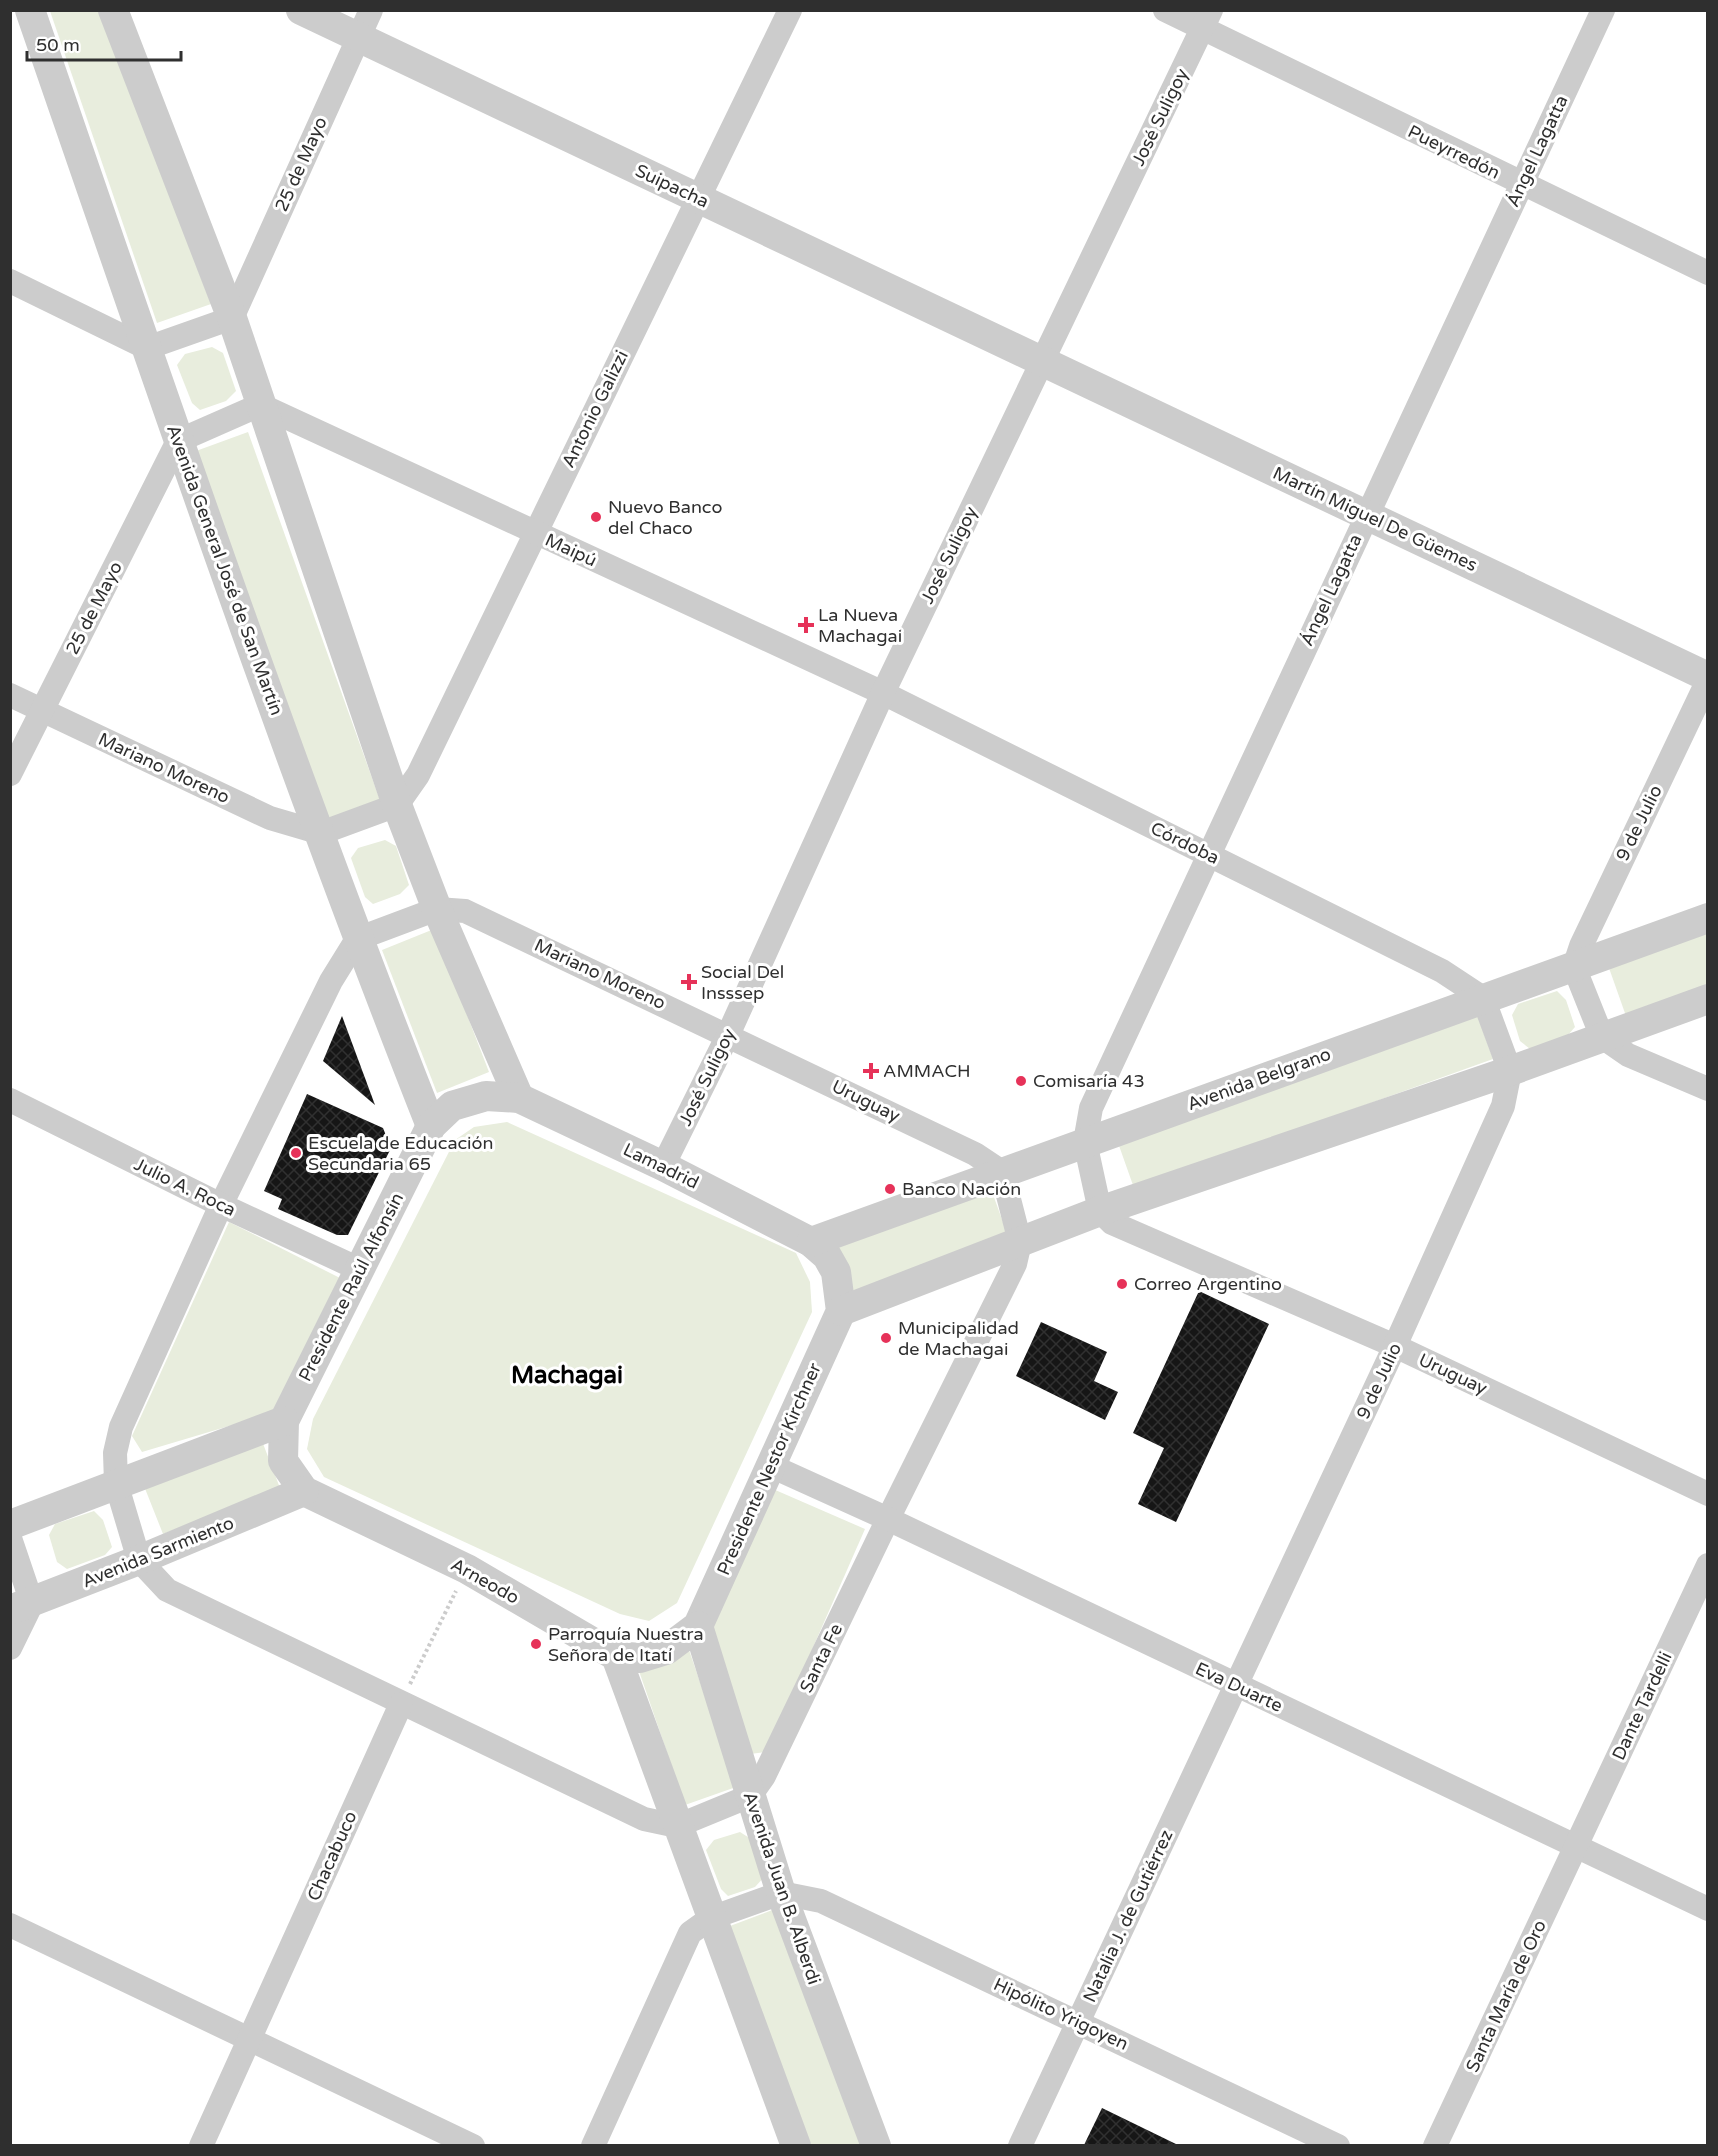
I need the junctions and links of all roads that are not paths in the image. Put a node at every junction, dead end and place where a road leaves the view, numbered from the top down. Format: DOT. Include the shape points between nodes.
graph roads {
  1 [pos="30,10"];
  2 [pos="113,10"];
  3 [pos="301,10"];
  4 [pos="371,10"];
  5 [pos="790,10"];
  6 [pos="1165,10"];
  7 [pos="1603,10"];
  8 [pos="1207,20"];
  9 [pos="358,38"];
  10 [pos="1521,185"];
  11 [pos="697,198"];
  12 [pos="1707,273"];
  13 [pos="10,281"];
  14 [pos="232,318"];
  15 [pos="147,348"];
  16 [pos="1042,361"];
  17 [pos="260,405"];
  18 [pos="178,441"];
  19 [pos="1366,514"];
  20 [pos="535,533"];
  21 [pos="1707,678"];
  22 [pos="883,693"];
  23 [pos="10,695"];
  24 [pos="42,710"];
  25 [pos="10,774"];
  26 [pos="398,805"];
  27 [pos="321,833"];
  28 [pos="1209,855"];
  29 [pos="437,909"];
  30 [pos="1707,918"];
  31 [pos="357,939"];
  32 [pos="1574,967"];
  33 [pos="1483,998"];
  34 [pos="1707,999"];
  35 [pos="728,1035"];
  36 [pos="1602,1036"];
  37 [pos="1510,1071"];
  38 [pos="1707,1089"];
  39 [pos="519,1098"];
  40 [pos="10,1100"];
  41 [pos="469,1101"];
  42 [pos="431,1126"];
  43 [pos="1085,1142"];
  44 [pos="663,1167"];
  45 [pos="1002,1172"];
  46 [pos="221,1205"];
  47 [pos="1100,1211"];
  48 [pos="811,1242"];
  49 [pos="1020,1242"];
  50 [pos="361,1270"];
  51 [pos="841,1311"];
  52 [pos="1395,1346"];
  53 [pos="284,1421"];
  54 [pos="771,1466"];
  55 [pos="116,1483"];
  56 [pos="304,1491"];
  57 [pos="1707,1494"];
  58 [pos="888,1519"];
  59 [pos="10,1525"];
  60 [pos="10,1538"];
  61 [pos="140,1560"];
  62 [pos="1707,1565"];
  63 [pos="21,1606"];
  64 [pos="698,1626"];
  65 [pos="10,1648"];
  66 [pos="666,1650"];
  67 [pos="616,1656"];
  68 [pos="1236,1686"];
  69 [pos="401,1704"];
  70 [pos="750,1796"];
  71 [pos="677,1826"];
  72 [pos="1576,1847"];
  73 [pos="781,1893"];
  74 [pos="1707,1909"];
  75 [pos="711,1918"];
  76 [pos="10,1925"];
  77 [pos="1078,2023"];
  78 [pos="250,2040"];
  79 [pos="201,2145"];
  80 [pos="473,2145"];
  81 [pos="592,2145"];
  82 [pos="796,2145"];
  83 [pos="876,2145"];
  84 [pos="1020,2145"];
  85 [pos="1338,2145"];
  86 [pos="1435,2145"];
  1 -- 15 [label="street, Avenida General José de San Martín"];
  2 -- 14 [label="street"];
  3 -- 9 [label="street, Suipacha"];
  4 -- 9 [label="street, 25 de Mayo"];
  5 -- 11 [label="street, Antonio Galizzi"];
  6 -- 8 [label="street, Pueyrredón"];
  7 -- 10 [label="street, Ángel Lagatta"];
  8 -- 10 [label="street, Pueyrredón"];
  8 -- 16 [label="street, José Suligoy"];
  9 -- 11 [label="street, Suipacha"];
  9 -- 14 [label="street, 25 de Mayo"];
  10 -- 12 [label="street, Pueyrredón"];
  10 -- 19 [label="street, Ángel Lagatta"];
  11 -- 16 [label="street, Suipacha"];
  11 -- 20 [label="street, Antonio Galizzi"];
  13 -- 15 [label="street"];
  14 -- 15 [label="street"];
  14 -- 17 [label="street"];
  15 -- 18 [label="street, Avenida General José de San Martín"];
  16 -- 19 [label="street, Martín Miguel De Güemes"];
  16 -- 22 [label="street, José Suligoy"];
  17 -- 18 [label="street"];
  17 -- 20 [label="street, Maipú"];
  17 -- 26 [label="street"];
  18 -- 24 [label="street, 25 de Mayo"];
  18 -- 27 [label="street, Avenida General José de San Martín"];
  19 -- 21 [label="street, Martín Miguel De Güemes"];
  19 -- 28 [label="street, Ángel Lagatta"];
  20 -- 22 [label="street, Maipú"];
  20 -- 26 [label="street, Antonio Galizzi" via="418,775"];
  21 -- 32 [label="street, 9 de Julio"];
  22 -- 28 [label="street, Córdoba"];
  22 -- 35 [label="street, José Suligoy"];
  23 -- 24 [label="street, Mariano Moreno"];
  24 -- 25 [label="street, 25 de Mayo"];
  24 -- 27 [label="street, Mariano Moreno" via="270,818"];
  26 -- 27 [label="street"];
  26 -- 29 [label="street"];
  27 -- 31 [label="street, Avenida General José de San Martín"];
  28 -- 33 [label="street, Córdoba" via="1442,970"];
  28 -- 43 [label="street, Ángel Lagatta" via="1091,1108"];
  29 -- 31 [label="street"];
  29 -- 35 [label="street, Mariano Moreno" via="465,910"];
  29 -- 39 [label="street"];
  30 -- 32 [label="street, Avenida Belgrano"];
  31 -- 42 [label="street, Avenida General José de San Martín"];
  31 -- 46 [label="street" via="331,981"];
  32 -- 33 [label="street, Avenida Belgrano"];
  32 -- 36 [label="street"];
  33 -- 37 [label="street"];
  33 -- 43 [label="street, Avenida Belgrano"];
  34 -- 36 [label="street"];
  35 -- 44 [label="street, José Suligoy"];
  35 -- 45 [label="street, Uruguay" via="975,1154"];
  36 -- 37 [label="street"];
  36 -- 38 [label="street" via="1628,1055"];
  37 -- 47 [label="street"];
  37 -- 52 [label="street, 9 de Julio" via="1503,1106"];
  39 -- 41 [label="street, Lamadrid" via="486,1096"];
  39 -- 44 [label="street, Lamadrid"];
  40 -- 46 [label="street, Julio A. Roca"];
  41 -- 42 [label="street, Presidente Raúl Alfonsín" via="452,1106"];
  42 -- 50 [label="street, Presidente Raúl Alfonsín"];
  43 -- 45 [label="street, Avenida Belgrano"];
  43 -- 47 [label="street"];
  44 -- 48 [label="street, Lamadrid"];
  45 -- 48 [label="street, Avenida Belgrano"];
  45 -- 49 [label="street"];
  46 -- 50 [label="street, Julio A. Roca"];
  46 -- 55 [label="street" via="121,1427 115,1453"];
  47 -- 49 [label="street"];
  47 -- 52 [label="street, Uruguay" via="1112,1223"];
  48 -- 51 [label="street, Lamadrid" via="827,1256 836,1272"];
  49 -- 51 [label="street"];
  49 -- 58 [label="street, Santa Fe" via="1015,1264"];
  50 -- 53 [label="street, Presidente Raúl Alfonsín"];
  51 -- 54 [label="street, Presidente Nestor Kirchner"];
  52 -- 57 [label="street, Uruguay"];
  52 -- 68 [label="street, 9 de Julio"];
  53 -- 55 [label="street"];
  53 -- 56 [label="street, Presidente Raúl Alfonsín" via="283,1461"];
  54 -- 58 [label="street, Eva Duarte"];
  54 -- 64 [label="street, Presidente Nestor Kirchner"];
  55 -- 59 [label="street"];
  55 -- 61 [label="street"];
  56 -- 61 [label="street, Avenida Sarmiento"];
  56 -- 67 [label="street, Arneodo" via="467,1569"];
  58 -- 68 [label="street, Eva Duarte"];
  58 -- 70 [label="street, Santa Fe" via="764,1776"];
  60 -- 63 [label="street"];
  61 -- 63 [label="street, Avenida Sarmiento"];
  61 -- 69 [label="street" via="167,1590"];
  62 -- 72 [label="street, Dante Tardelli"];
  63 -- 65 [label="street"];
  64 -- 66 [label="street, Presidente Nestor Kirchner"];
  64 -- 70 [label="street, Avenida Juan B. Alberdi"];
  66 -- 67 [label="street, Arneodo" via="640,1658"];
  67 -- 71 [label="street"];
  68 -- 72 [label="street, Eva Duarte"];
  68 -- 77 [label="street, Natalia J. de Gutiérrez"];
  69 -- 71 [label="street" via="644,1819"];
  69 -- 78 [label="street, Chacabuco"];
  70 -- 71 [label="street"];
  70 -- 73 [label="street, Avenida Juan B. Alberdi"];
  71 -- 75 [label="street"];
  72 -- 74 [label="street, Eva Duarte"];
  72 -- 86 [label="street, Santa María de Oro"];
  73 -- 75 [label="street"];
  73 -- 77 [label="street, Hipólito Yrigoyen" via="821,1901"];
  73 -- 83 [label="street, Avenida Juan B. Alberdi"];
  75 -- 81 [label="street" via="690,1933"];
  75 -- 82 [label="street"];
  76 -- 78 [label="street"];
  77 -- 84 [label="street, Natalia J. de Gutiérrez"];
  77 -- 85 [label="street, Hipólito Yrigoyen"];
  78 -- 79 [label="street, Chacabuco"];
  78 -- 80 [label="street"];
}
